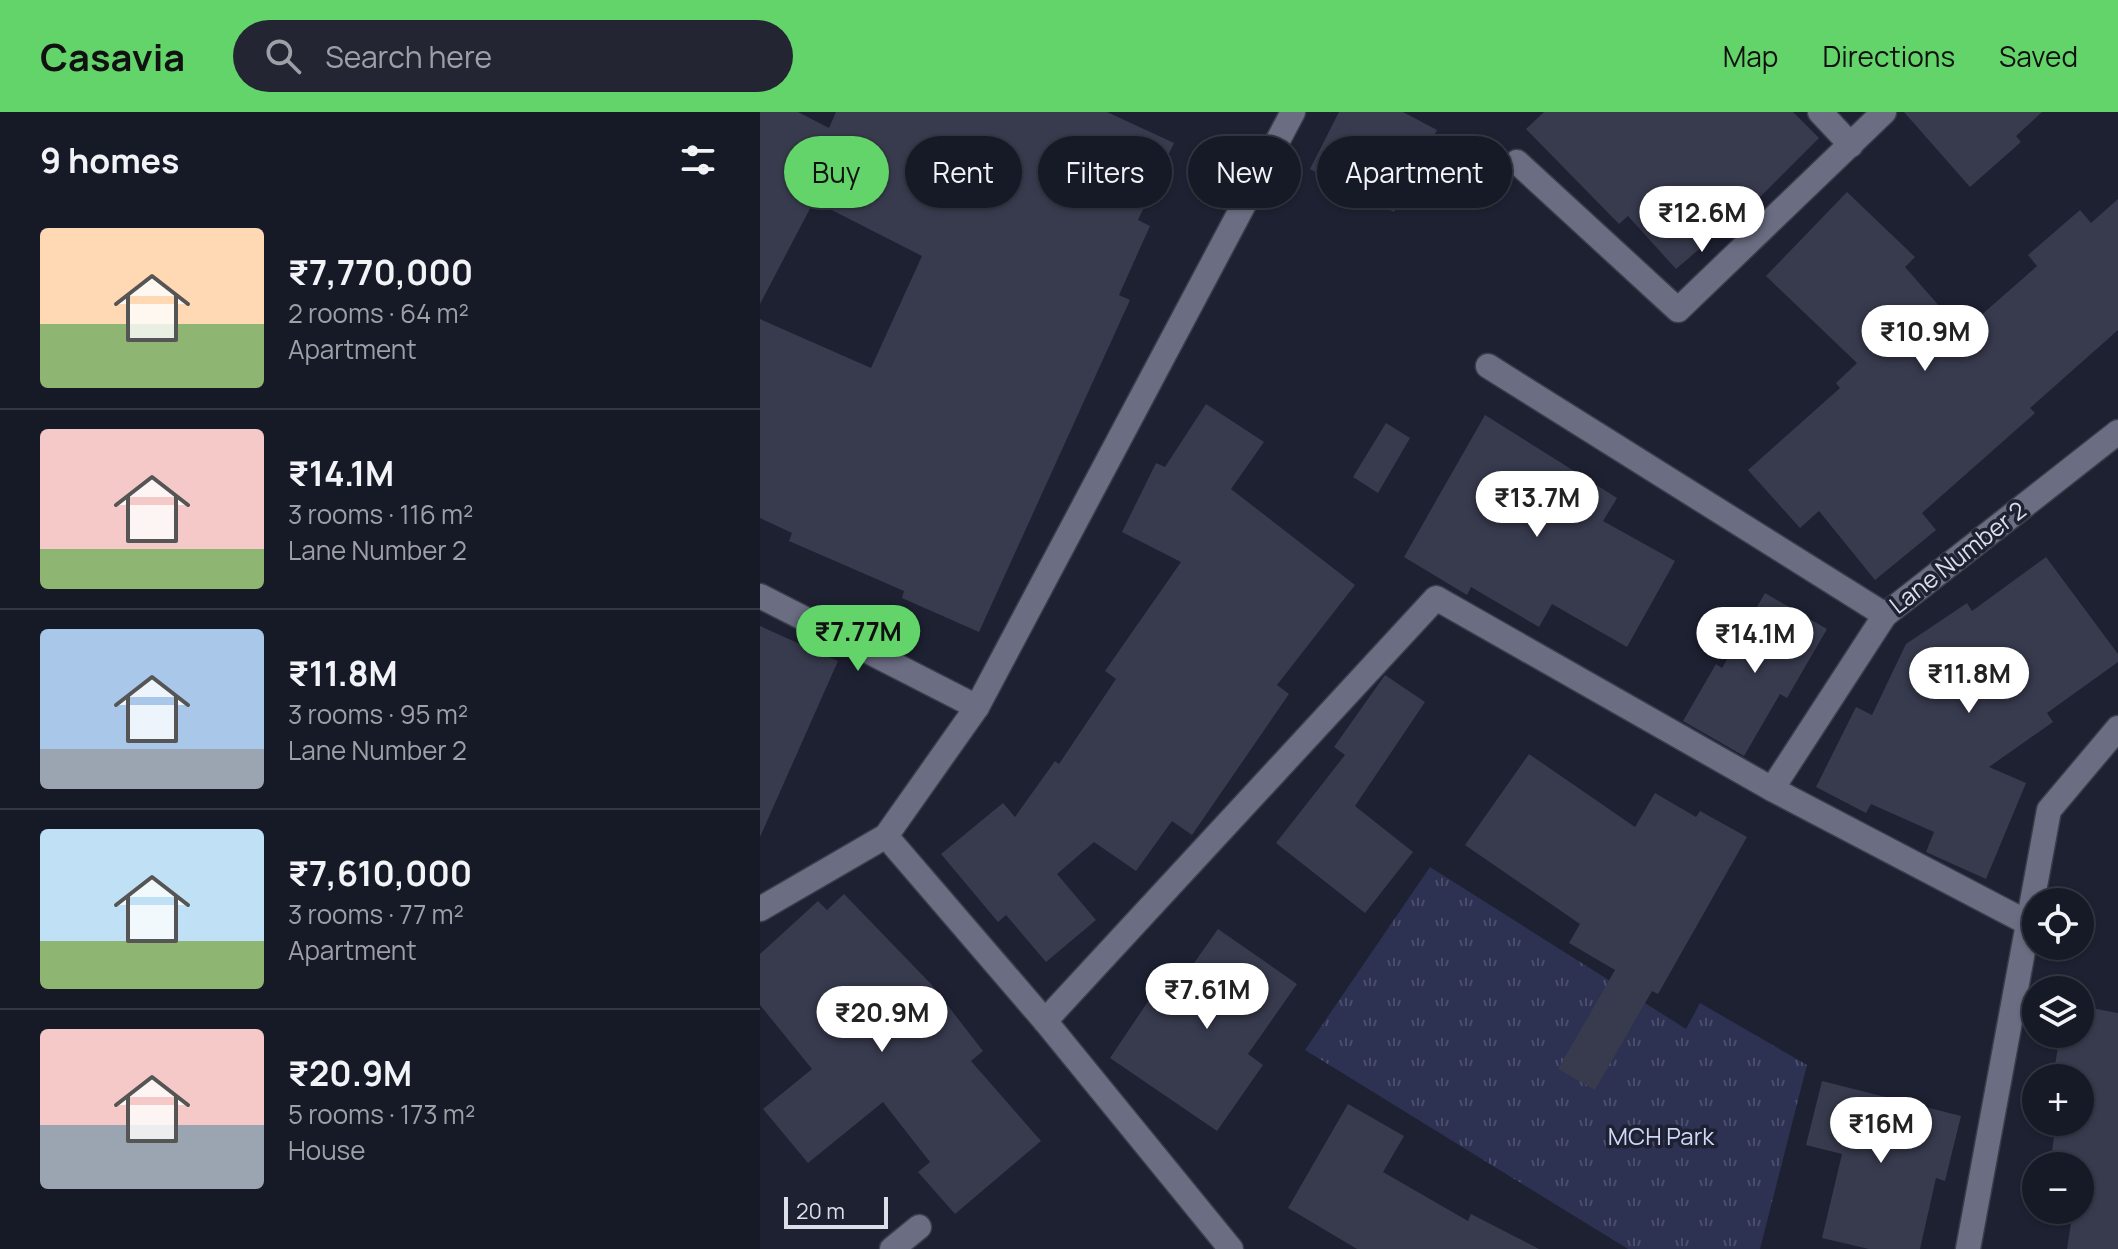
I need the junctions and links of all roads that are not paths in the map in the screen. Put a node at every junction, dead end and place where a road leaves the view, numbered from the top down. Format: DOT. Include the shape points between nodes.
graph roads {
  1 [pos="1293,112"];
  2 [pos="1820,112"];
  3 [pos="1884,112"];
  4 [pos="1851,145"];
  5 [pos="1517,162"];
  6 [pos="1488,366"];
  7 [pos="2118,432"];
  8 [pos="760,596"];
  9 [pos="1885,615"];
  10 [pos="977,707"];
  11 [pos="2118,728"];
  12 [pos="1772,789"];
  13 [pos="886,836"];
  14 [pos="2035,888"];
  15 [pos="760,909"];
  16 [pos="2022,920"];
  17 [pos="2022,956"];
  18 [pos="1045,1021"];
  19 [pos="919,1227"];
  20 [pos="892,1249"];
  21 [pos="1231,1249"];
  22 [pos="1968,1249"];
  1 -- 10 [label="street"];
  2 -- 4 [label="street"];
  3 -- 4 [label="street"];
  4 -- 5 [label="street" via="1678,310"];
  6 -- 9 [label="street"];
  7 -- 9 [label="street, Lane Number 2"];
  8 -- 10 [label="street"];
  9 -- 12 [label="street, Lane Number 2"];
  10 -- 13 [label="street"];
  11 -- 14 [label="street" via="2049,810"];
  12 -- 16 [label="street"];
  12 -- 18 [label="street" via="1436,598"];
  13 -- 15 [label="street"];
  13 -- 18 [label="street"];
  17 -- 22 [label="street"];
  18 -- 21 [label="street"];
  19 -- 20 [label="street"];
}
